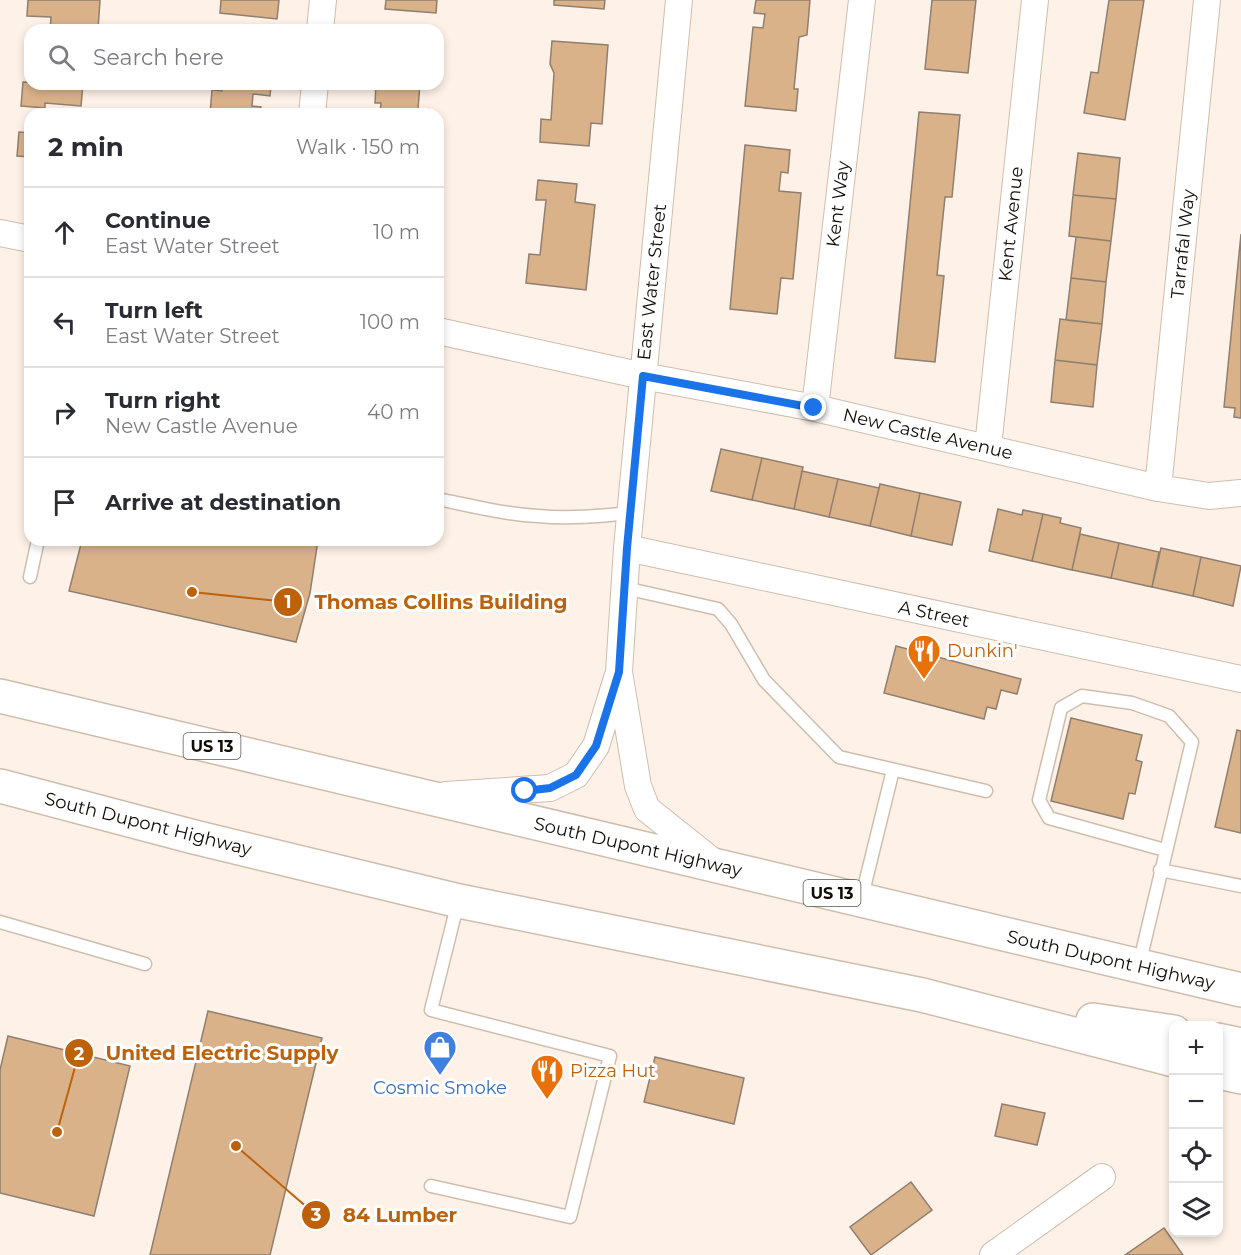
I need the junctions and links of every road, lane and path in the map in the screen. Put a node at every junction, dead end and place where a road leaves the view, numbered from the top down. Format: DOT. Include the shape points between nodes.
graph roads {
  1 [pos="323,0"];
  2 [pos="679,0"];
  3 [pos="862,0"];
  4 [pos="1035,0"];
  5 [pos="1207,0"];
  6 [pos="321,24"];
  7 [pos="314,90"];
  8 [pos="313,108"];
  9 [pos="0,232"];
  10 [pos="24,238"];
  11 [pos="444,332"];
  12 [pos="643,376"];
  13 [pos="814,408"];
  14 [pos="988,447"];
  15 [pos="1158,488"];
  16 [pos="1241,493"];
  17 [pos="444,500"];
  18 [pos="631,513"];
  19 [pos="37,546"];
  20 [pos="627,548"];
  21 [pos="30,578"];
  22 [pos="625,588"];
  23 [pos="619,672"];
  24 [pos="1241,680"];
  25 [pos="0,696"];
  26 [pos="893,770"];
  27 [pos="0,786"];
  28 [pos="986,791"];
  29 [pos="423,796"];
  30 [pos="1165,850"];
  31 [pos="718,866"];
  32 [pos="1160,870"];
  33 [pos="1241,886"];
  34 [pos="861,900"];
  35 [pos="459,901"];
  36 [pos="0,922"];
  37 [pos="145,964"];
  38 [pos="1139,966"];
  39 [pos="1241,990"];
  40 [pos="922,995"];
  41 [pos="1169,1031"];
  42 [pos="1223,1041"];
  43 [pos="1241,1045"];
  44 [pos="1169,1059"];
  45 [pos="1223,1072"];
  46 [pos="1241,1077"];
  47 [pos="1102,1177"];
  48 [pos="431,1186"];
  49 [pos="993,1255"];
  1 -- 6 [label="street"];
  2 -- 12 [label="street, East Water Street"];
  3 -- 13 [label="street, Kent Way"];
  4 -- 14 [label="street, Kent Avenue"];
  5 -- 15 [label="street, Tarrafal Way"];
  7 -- 8 [label="street"];
  9 -- 10 [label="street"];
  11 -- 12 [label="street, New Castle Avenue"];
  12 -- 13 [label="street, New Castle Avenue"];
  12 -- 18 [label="street, East Water Street"];
  13 -- 14 [label="street, New Castle Avenue"];
  14 -- 15 [label="street, New Castle Avenue"];
  15 -- 16 [label="street, New Castle Avenue" via="1209,496"];
  17 -- 18 [label="lane" via="539,516"];
  18 -- 20 [label="street, East Water Street"];
  19 -- 21 [label="lane"];
  20 -- 22 [label="street, East Water Street"];
  20 -- 24 [label="street, A Street"];
  22 -- 23 [label="street, East Water Street"];
  22 -- 26 [label="lane" via="718,609 764,680 839,757"];
  23 -- 29 [label="street, East Water Street" via="596,746 576,775 550,788"];
  23 -- 31 [label="street, East Water Street" via="638,786 647,809"];
  25 -- 29 [label="highway, South Dupont Highway / US 13"];
  26 -- 28 [label="lane"];
  26 -- 34 [label="lane"];
  27 -- 35 [label="highway, South Dupont Highway"];
  29 -- 31 [label="highway, South Dupont Highway / US 13"];
  30 -- 30 [label="lane" via="1192,742 1169,716 1132,703 1082,696 1061,708 1039,800 1049,818"];
  30 -- 32 [label="lane"];
  31 -- 34 [label="highway, South Dupont Highway / US 13"];
  32 -- 33 [label="lane"];
  32 -- 38 [label="lane"];
  34 -- 38 [label="highway, South Dupont Highway / US 13"];
  35 -- 40 [label="highway, South Dupont Highway"];
  35 -- 48 [label="lane" via="431,1010 610,1056 570,1217"];
  36 -- 37 [label="lane"];
  38 -- 39 [label="highway, South Dupont Highway / US 13"];
  40 -- 41 [label="highway"];
  40 -- 44 [label="highway, South Dupont Highway"];
  42 -- 43 [label="highway"];
  45 -- 46 [label="highway"];
  47 -- 49 [label="street"];
}
